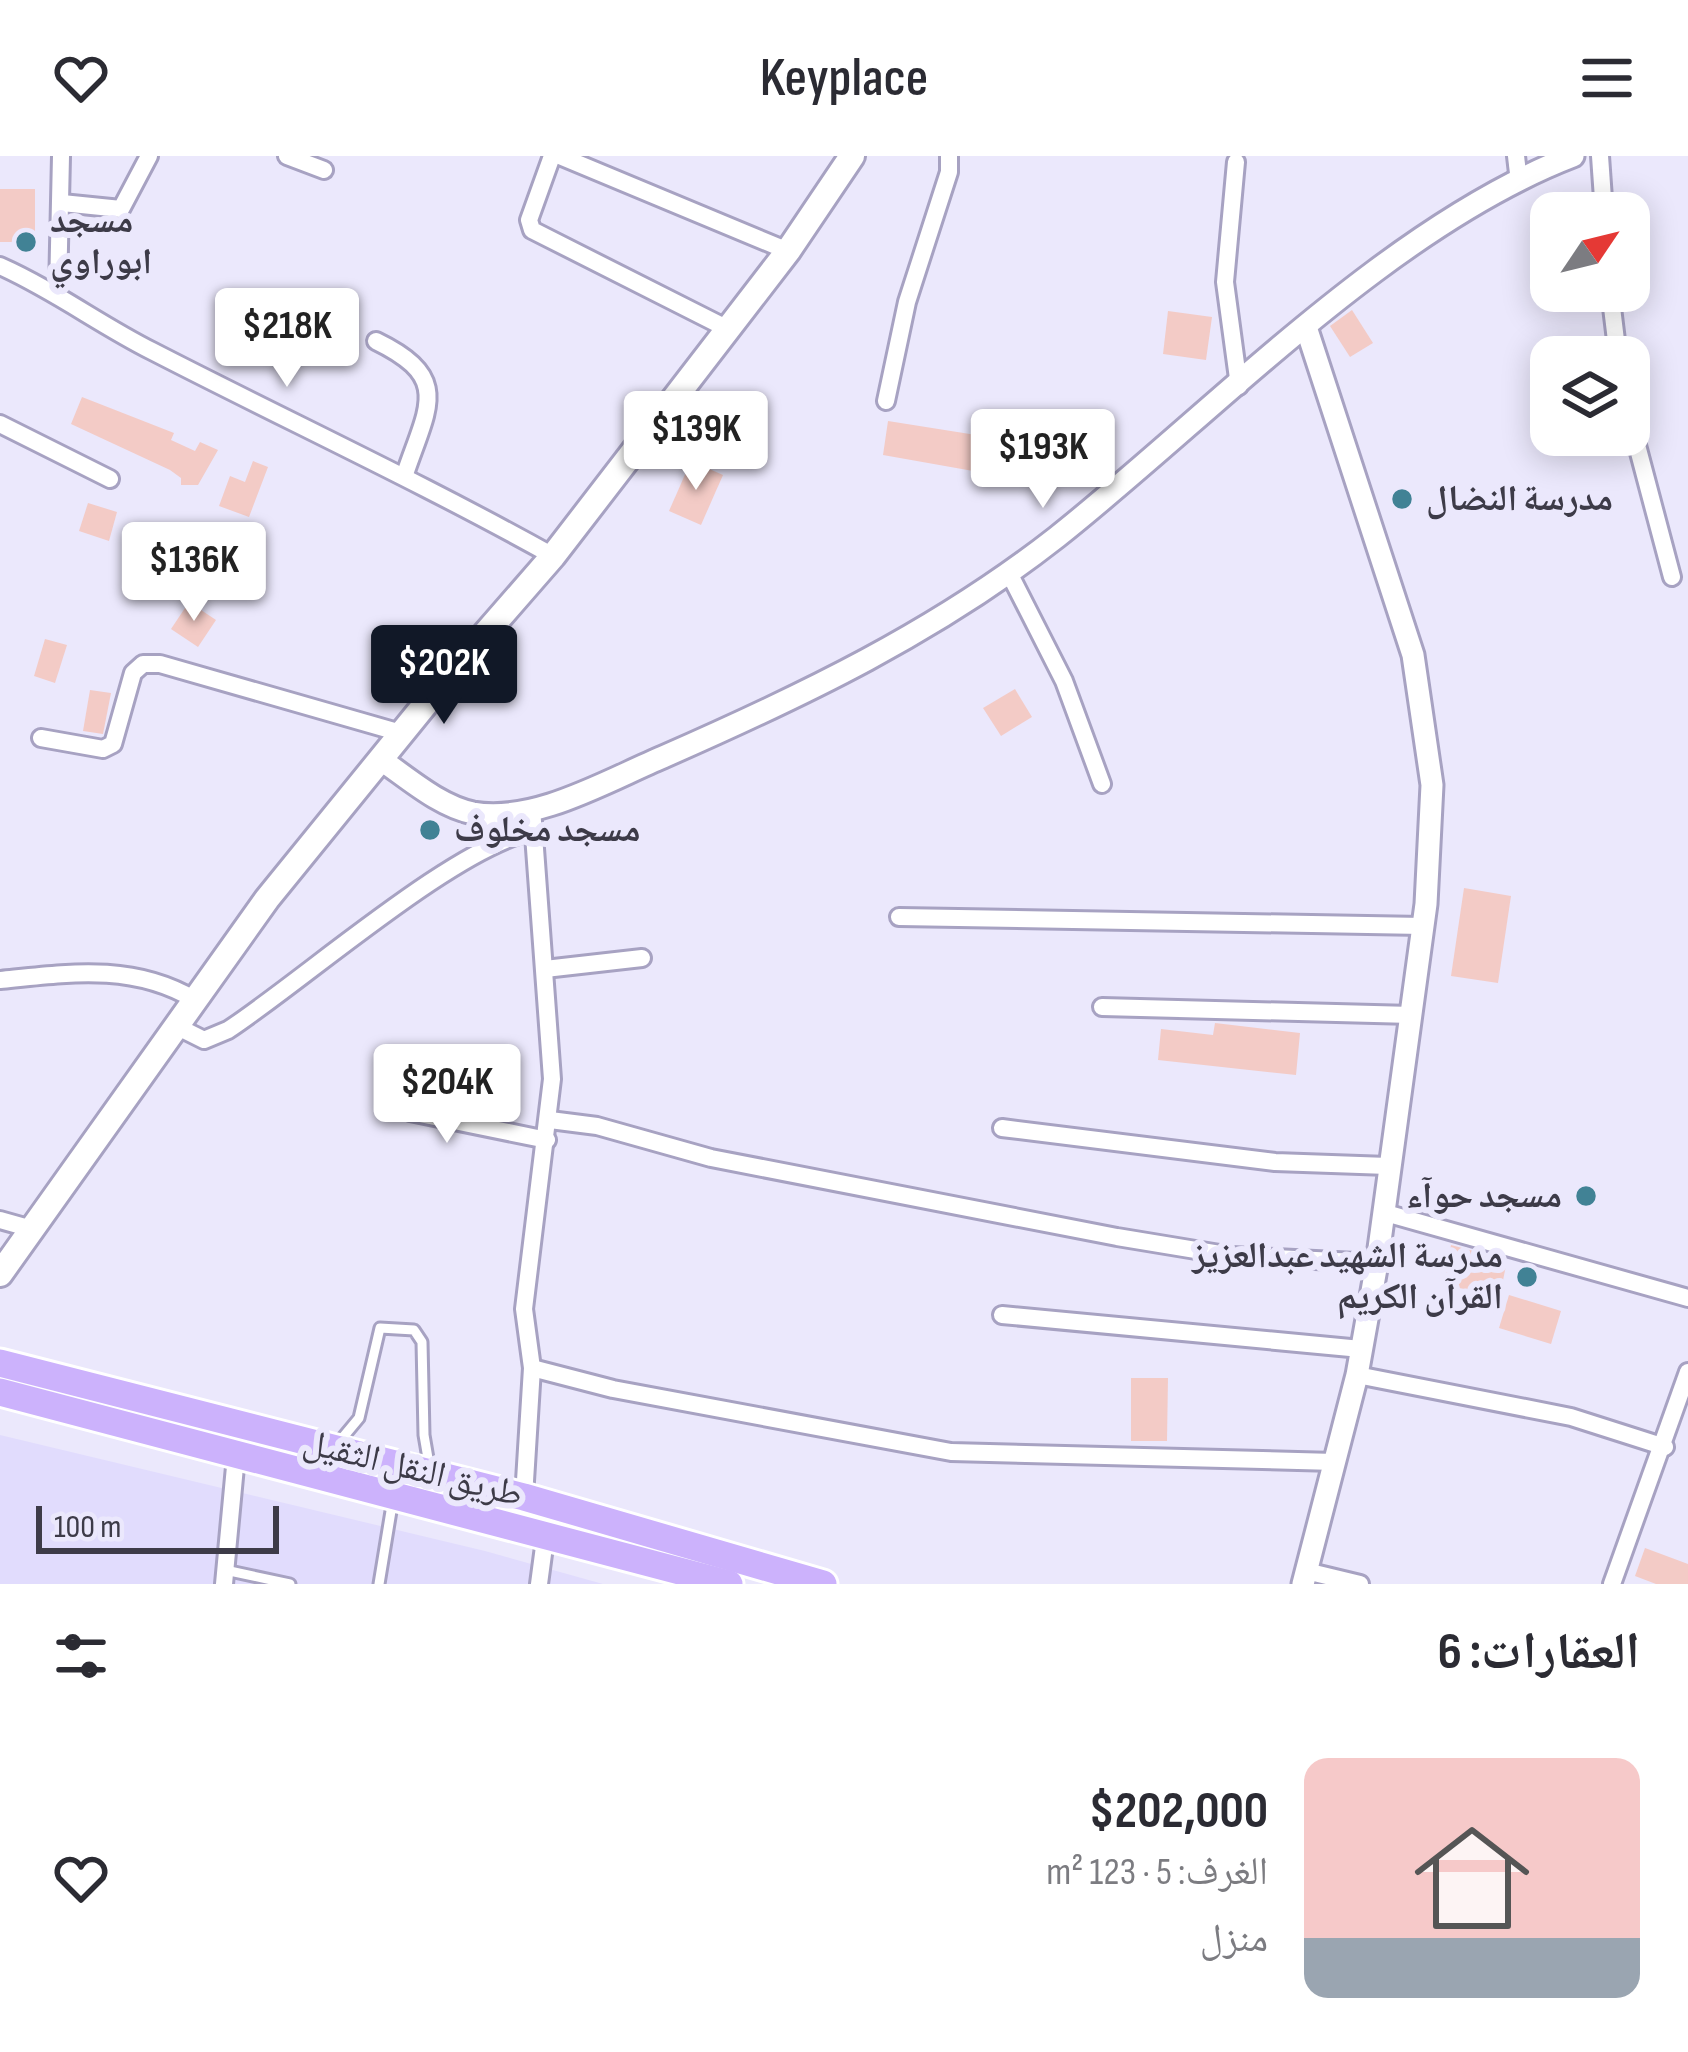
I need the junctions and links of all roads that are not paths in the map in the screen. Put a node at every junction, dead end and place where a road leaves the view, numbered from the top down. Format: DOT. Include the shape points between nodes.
graph roads {
  1 [pos="61,156"];
  2 [pos="149,156"];
  3 [pos="287,156"];
  4 [pos="556,156"];
  5 [pos="852,156"];
  6 [pos="949,156"];
  7 [pos="1516,156"];
  8 [pos="1573,156"];
  9 [pos="1600,156"];
  10 [pos="1237,163"];
  11 [pos="324,170"];
  12 [pos="1519,182"];
  13 [pos="1603,192"];
  14 [pos="62,203"];
  15 [pos="788,251"];
  16 [pos="0,266"];
  17 [pos="58,292"];
  18 [pos="1306,327"];
  19 [pos="728,329"];
  20 [pos="376,341"];
  21 [pos="1239,386"];
  22 [pos="886,400"];
  23 [pos="0,424"];
  24 [pos="1640,456"];
  25 [pos="405,474"];
  26 [pos="110,479"];
  27 [pos="553,556"];
  28 [pos="1009,573"];
  29 [pos="1672,577"];
  30 [pos="401,733"];
  31 [pos="41,737"];
  32 [pos="380,759"];
  33 [pos="1102,784"];
  34 [pos="533,820"];
  35 [pos="899,917"];
  36 [pos="1423,926"];
  37 [pos="642,958"];
  38 [pos="545,969"];
  39 [pos="0,980"];
  40 [pos="195,1000"];
  41 [pos="1102,1007"];
  42 [pos="1412,1015"];
  43 [pos="178,1027"];
  44 [pos="402,1099"];
  45 [pos="550,1120"];
  46 [pos="1002,1128"];
  47 [pos="547,1140"];
  48 [pos="1388,1166"];
  49 [pos="1382,1212"];
  50 [pos="0,1220"];
  51 [pos="32,1228"];
  52 [pos="1376,1263"];
  53 [pos="0,1274"];
  54 [pos="1688,1298"];
  55 [pos="1002,1315"];
  56 [pos="1361,1349"];
  57 [pos="0,1364"];
  58 [pos="532,1368"];
  59 [pos="1688,1372"];
  60 [pos="1357,1375"];
  61 [pos="0,1392"];
  62 [pos="1665,1447"];
  63 [pos="331,1449"];
  64 [pos="236,1456"];
  65 [pos="1335,1462"];
  66 [pos="431,1475"];
  67 [pos="394,1494"];
  68 [pos="524,1497"];
  69 [pos="545,1539"];
  70 [pos="224,1577"];
  71 [pos="1305,1577"];
  72 [pos="290,1584"];
  73 [pos="379,1584"];
  74 [pos="539,1584"];
  75 [pos="729,1584"];
  76 [pos="823,1584"];
  77 [pos="1360,1584"];
  78 [pos="1612,1584"];
  1 -- 14 [label="street"];
  2 -- 14 [label="street" via="121,209"];
  3 -- 11 [label="street"];
  4 -- 15 [label="street"];
  4 -- 19 [label="street" via="535,201 532,230"];
  5 -- 15 [label="main road"];
  6 -- 22 [label="street"];
  7 -- 12 [label="street"];
  8 -- 12 [label="street"];
  9 -- 13 [label="street"];
  10 -- 21 [label="street" via="1225,282"];
  12 -- 18 [label="street" via="1422,239"];
  14 -- 17 [label="street"];
  15 -- 19 [label="main road"];
  16 -- 17 [label="street"];
  17 -- 25 [label="street" via="130,340"];
  18 -- 21 [label="street"];
  18 -- 36 [label="street" via="1420,689 1432,785"];
  19 -- 27 [label="main road"];
  20 -- 25 [label="street" via="414,360 428,384"];
  21 -- 28 [label="street"];
  23 -- 26 [label="street"];
  24 -- 29 [label="street"];
  25 -- 27 [label="street"];
  27 -- 30 [label="main road"];
  28 -- 33 [label="street" via="1064,681"];
  28 -- 34 [label="street" via="814,690"];
  30 -- 31 [label="street" via="143,664 133,673 113,744"];
  30 -- 32 [label="main road"];
  32 -- 34 [label="street" via="473,813"];
  32 -- 40 [label="main road"];
  34 -- 38 [label="street"];
  34 -- 43 [label="street" via="228,1030 204,1040"];
  35 -- 36 [label="street"];
  36 -- 42 [label="street"];
  37 -- 38 [label="street"];
  38 -- 45 [label="street"];
  39 -- 40 [label="street" via="140,975"];
  40 -- 43 [label="main road"];
  41 -- 42 [label="street"];
  42 -- 48 [label="street"];
  43 -- 51 [label="main road"];
  44 -- 47 [label="street" via="410,1112"];
  45 -- 47 [label="street"];
  45 -- 52 [label="street" via="1117,1237 1232,1256"];
  46 -- 48 [label="street" via="1256,1160"];
  47 -- 58 [label="street" via="524,1309"];
  48 -- 49 [label="street"];
  49 -- 52 [label="street"];
  49 -- 54 [label="street"];
  50 -- 51 [label="street"];
  51 -- 53 [label="main road"];
  52 -- 56 [label="street"];
  55 -- 56 [label="street"];
  56 -- 60 [label="street"];
  57 -- 63 [label="highway, طريق النقل الثقيل"];
  58 -- 65 [label="street" via="951,1452"];
  58 -- 68 [label="street"];
  59 -- 62 [label="street"];
  60 -- 62 [label="street" via="1571,1417"];
  60 -- 65 [label="street"];
  61 -- 64 [label="highway, طريق النقل الثقيل"];
  62 -- 78 [label="street"];
  63 -- 66 [label="highway, طريق النقل الثقيل"];
  63 -- 66 [label="lane" via="359,1418 380,1328 414,1330 422,1342"];
  64 -- 67 [label="highway, طريق النقل الثقيل"];
  64 -- 70 [label="street"];
  65 -- 71 [label="street"];
  66 -- 68 [label="highway, طريق النقل الثقيل"];
  67 -- 69 [label="highway, طريق النقل الثقيل"];
  67 -- 73 [label="lane"];
  68 -- 76 [label="highway, طريق النقل الثقيل"];
  69 -- 74 [label="street"];
  69 -- 75 [label="highway, طريق النقل الثقيل"];
  70 -- 72 [label="lane"];
  71 -- 77 [label="street"];
}
